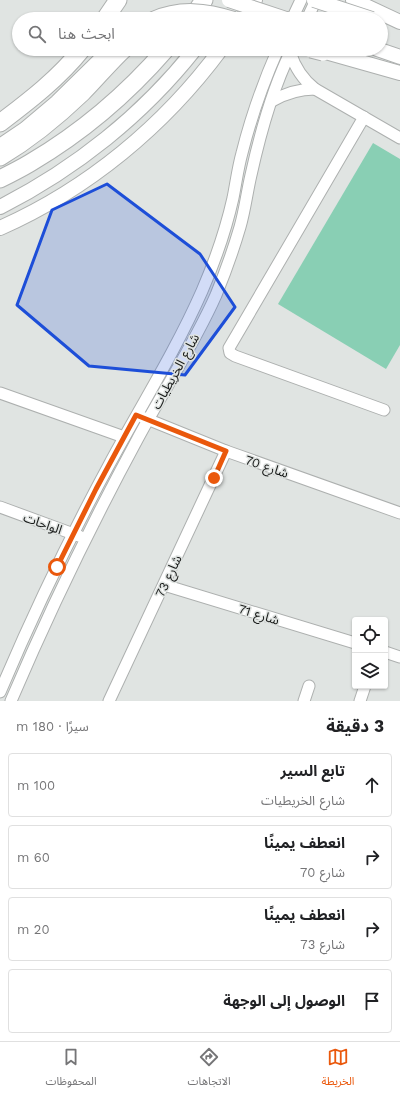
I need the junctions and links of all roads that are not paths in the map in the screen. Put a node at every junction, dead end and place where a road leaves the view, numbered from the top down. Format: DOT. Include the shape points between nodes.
graph roads {
  1 [pos="118,0"];
  2 [pos="204,0"];
  3 [pos="230,0"];
  4 [pos="255,0"];
  5 [pos="301,0"];
  6 [pos="315,0"];
  7 [pos="353,0"];
  8 [pos="110,12"];
  9 [pos="182,12"];
  10 [pos="196,12"];
  11 [pos="203,12"];
  12 [pos="222,12"];
  13 [pos="247,12"];
  14 [pos="265,12"];
  15 [pos="295,12"];
  16 [pos="310,12"];
  17 [pos="351,12"];
  18 [pos="379,12"];
  19 [pos="388,16"];
  20 [pos="400,22"];
  21 [pos="388,24"];
  22 [pos="400,28"];
  23 [pos="388,53"];
  24 [pos="75,56"];
  25 [pos="104,56"];
  26 [pos="117,56"];
  27 [pos="160,56"];
  28 [pos="189,56"];
  29 [pos="216,56"];
  30 [pos="275,56"];
  31 [pos="289,56"];
  32 [pos="292,56"];
  33 [pos="338,56"];
  34 [pos="400,57"];
  35 [pos="400,73"];
  36 [pos="315,89"];
  37 [pos="272,101"];
  38 [pos="47,117"];
  39 [pos="364,117"];
  40 [pos="0,123"];
  41 [pos="400,138"];
  42 [pos="0,146"];
  43 [pos="0,157"];
  44 [pos="0,179"];
  45 [pos="0,207"];
  46 [pos="0,228"];
  47 [pos="0,393"];
  48 [pos="384,410"];
  49 [pos="136,415"];
  50 [pos="148,420"];
  51 [pos="124,438"];
  52 [pos="226,451"];
  53 [pos="0,507"];
  54 [pos="400,513"];
  55 [pos="73,534"];
  56 [pos="85,539"];
  57 [pos="164,584"];
  58 [pos="352,642"];
  59 [pos="388,653"];
  60 [pos="400,657"];
  61 [pos="309,686"];
  62 [pos="364,689"];
  63 [pos="0,692"];
  64 [pos="11,701"];
  65 [pos="109,701"];
  66 [pos="304,701"];
  67 [pos="360,701"];
  1 -- 8 [label="highway"];
  2 -- 10 [label="highway"];
  3 -- 12 [label="main road"];
  3 -- 14 [label="main road, bridge"];
  4 -- 13 [label="main road"];
  5 -- 15 [label="street"];
  6 -- 16 [label="street"];
  6 -- 17 [label="main road, bridge"];
  7 -- 18 [label="main road"];
  9 -- 11 [label="main road, bridge"];
  19 -- 20 [label="main road"];
  21 -- 22 [label="main road"];
  23 -- 34 [label="main road"];
  24 -- 40 [label="highway" via="49,84"];
  25 -- 38 [label="main road"];
  26 -- 38 [label="highway" via="82,93"];
  27 -- 44 [label="highway" via="123,94 73,135"];
  28 -- 45 [label="main road" via="138,110 100,144 53,178"];
  29 -- 46 [label="main road" via="164,115 110,163 64,196"];
  30 -- 49 [label="street, شارع الخريطيات" via="252,119 227,221 212,266 190,317"];
  31 -- 37 [label="street, شارع الخريطيات"];
  32 -- 36 [label="street" via="299,73"];
  33 -- 35 [label="main road"];
  36 -- 37 [label="street" via="288,93"];
  36 -- 39 [label="street"];
  37 -- 50 [label="street, شارع الخريطيات" via="257,150 240,226 224,274 203,321"];
  38 -- 42 [label="main road"];
  38 -- 43 [label="highway" via="32,135"];
  39 -- 41 [label="street"];
  39 -- 48 [label="street" via="229,348 230,353 235,356"];
  47 -- 51 [label="street"];
  49 -- 50 [label="street, شارع 70"];
  49 -- 51 [label="street, شارع الخريطيات"];
  50 -- 52 [label="street, شارع 70"];
  50 -- 56 [label="street, شارع الخريطيات"];
  51 -- 55 [label="street, شارع الخريطيات"];
  52 -- 54 [label="street, شارع 70"];
  52 -- 57 [label="street, شارع 73"];
  53 -- 55 [label="street, الواحات"];
  55 -- 56 [label="street, الواحات"];
  55 -- 63 [label="street, شارع الخريطيات"];
  56 -- 64 [label="street, شارع الخريطيات"];
  57 -- 58 [label="street, شارع 71"];
  57 -- 65 [label="street, شارع 73"];
  59 -- 60 [label="street"];
  61 -- 66 [label="street"];
  62 -- 67 [label="street"];
}
